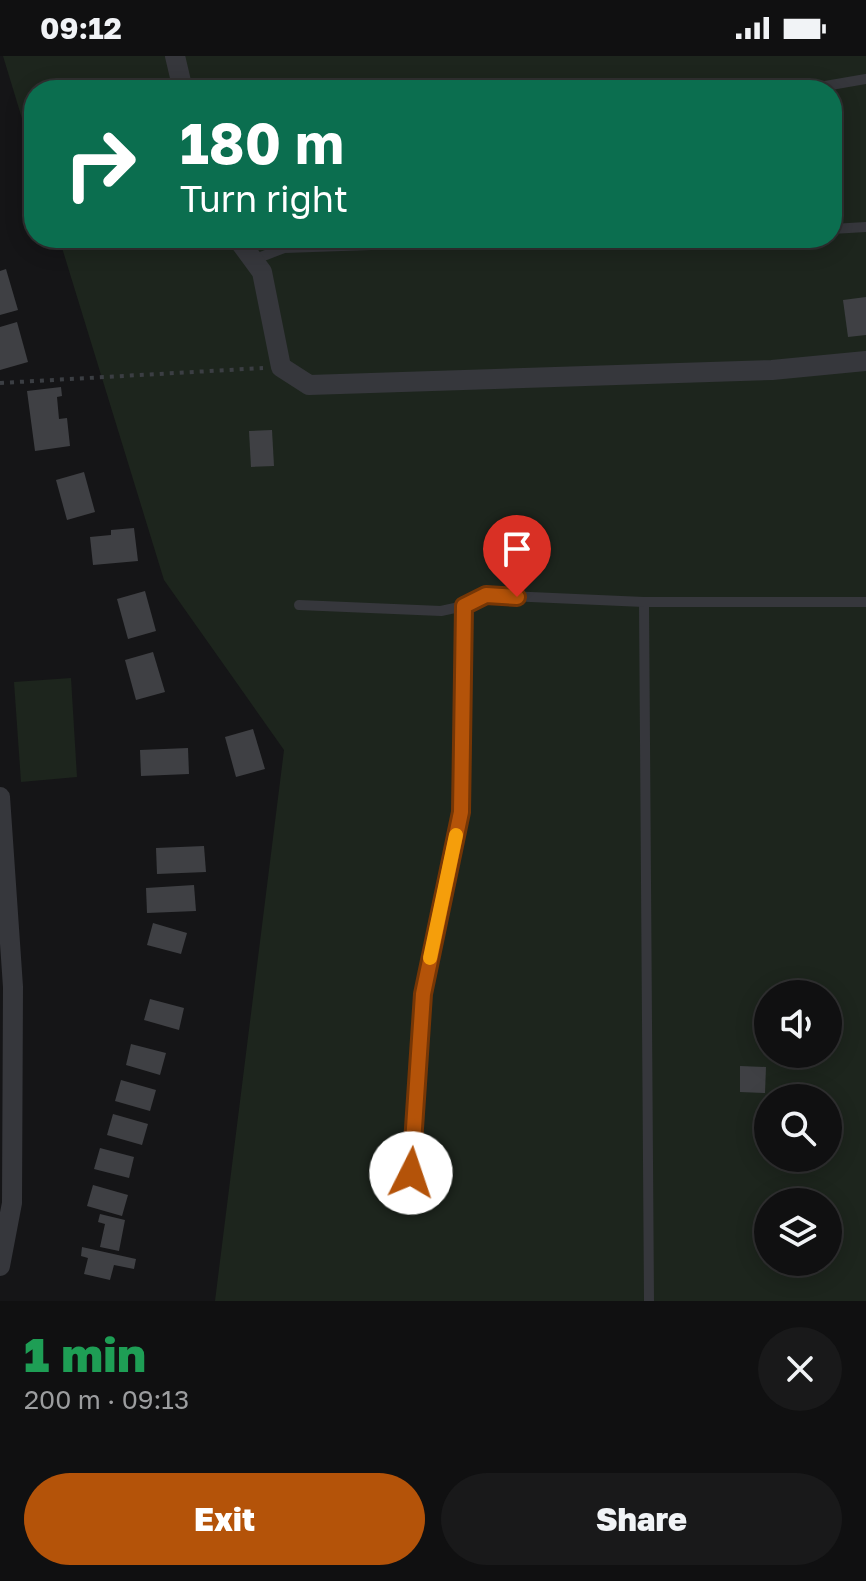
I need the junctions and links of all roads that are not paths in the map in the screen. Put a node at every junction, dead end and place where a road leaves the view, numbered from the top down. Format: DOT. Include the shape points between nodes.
graph roads {
  1 [pos="175,56"];
  2 [pos="866,79"];
  3 [pos="181,80"];
  4 [pos="842,83"];
  5 [pos="866,227"];
  6 [pos="842,228"];
  7 [pos="244,248"];
  8 [pos="284,248"];
  9 [pos="253,260"];
  10 [pos="866,361"];
  11 [pos="644,602"];
  12 [pos="866,602"];
  13 [pos="299,605"];
  14 [pos="464,606"];
  15 [pos="0,797"];
  16 [pos="409,1203"];
  17 [pos="0,1266"];
  18 [pos="649,1301"];
  1 -- 3 [label="street"];
  2 -- 4 [label="lane"];
  5 -- 6 [label="lane"];
  7 -- 9 [label="street"];
  8 -- 9 [label="lane"];
  9 -- 10 [label="street" via="262,272 281,367 309,385 772,370"];
  11 -- 12 [label="lane"];
  11 -- 14 [label="lane" via="486,595"];
  11 -- 18 [label="lane"];
  13 -- 14 [label="lane" via="441,611"];
  14 -- 16 [label="lane" via="461,812 423,994"];
  15 -- 17 [label="street" via="13,1002 12,1203"];
}
